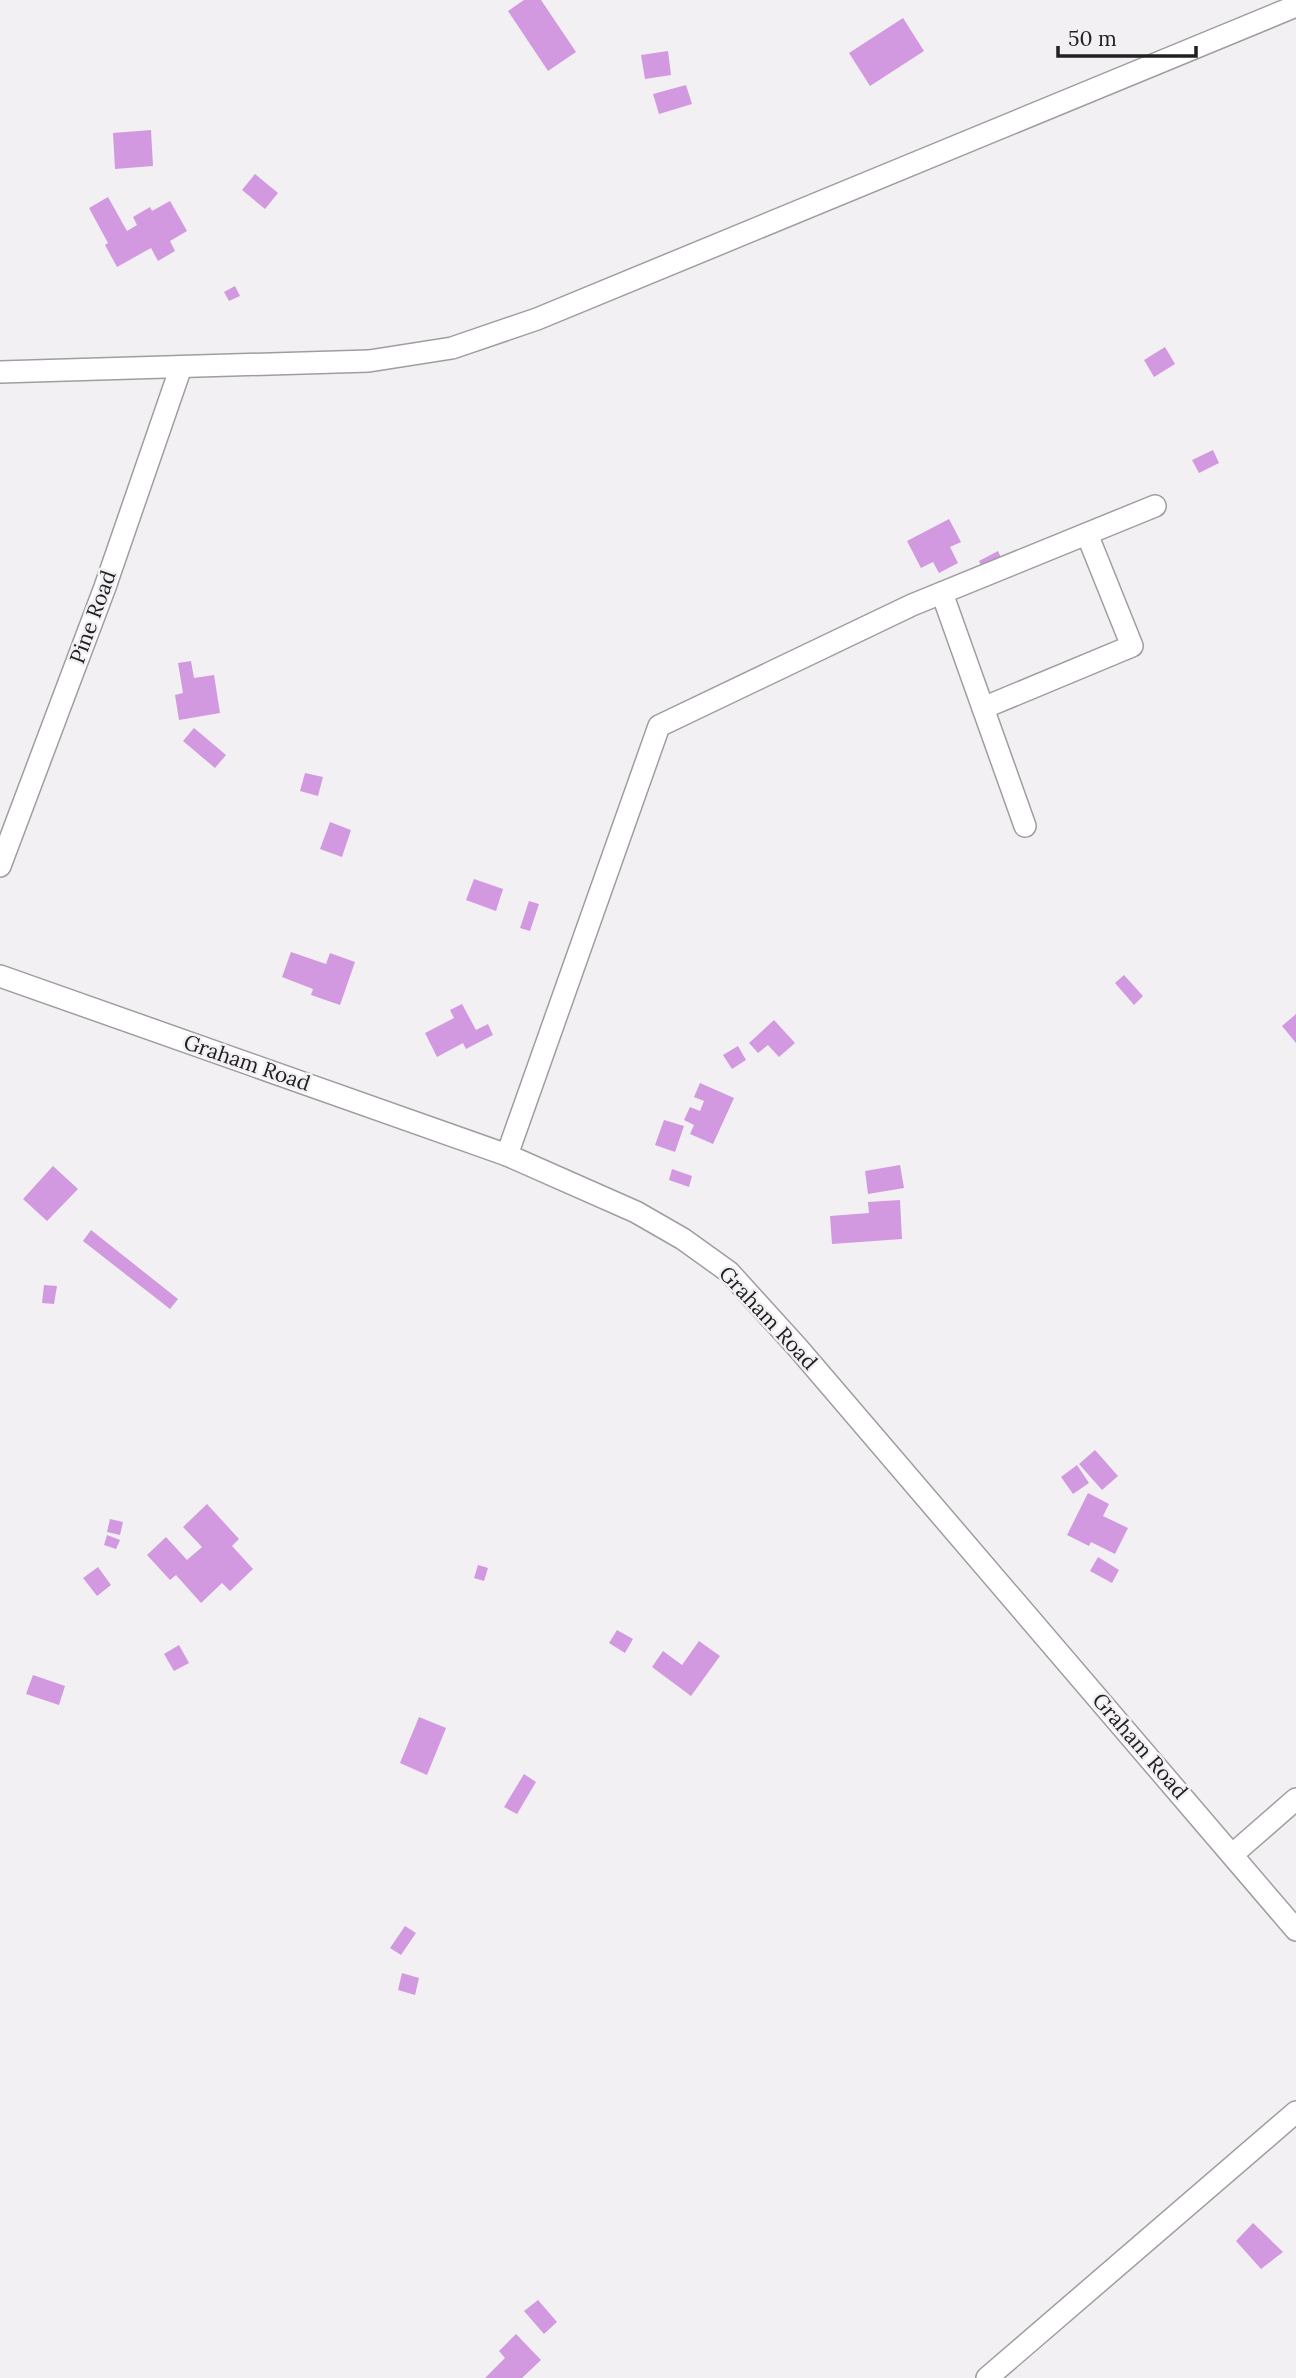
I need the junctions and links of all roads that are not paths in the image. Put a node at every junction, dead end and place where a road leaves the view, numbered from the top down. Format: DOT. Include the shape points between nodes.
graph roads {
  1 [pos="1296,6"];
  2 [pos="181,366"];
  3 [pos="0,372"];
  4 [pos="1155,506"];
  5 [pos="1087,534"];
  6 [pos="942,593"];
  7 [pos="983,708"];
  8 [pos="1025,825"];
  9 [pos="0,866"];
  10 [pos="0,976"];
  11 [pos="507,1155"];
  12 [pos="1296,1799"];
  13 [pos="1233,1854"];
  14 [pos="1296,1930"];
  15 [pos="1296,2112"];
  16 [pos="987,2378"];
  1 -- 2 [label="street" via="488,337 452,348 369,361"];
  2 -- 3 [label="street"];
  2 -- 9 [label="street, Pine Road" via="105,587"];
  4 -- 5 [label="street"];
  5 -- 6 [label="street"];
  5 -- 7 [label="street" via="1132,646"];
  6 -- 7 [label="street"];
  6 -- 11 [label="street" via="659,726"];
  7 -- 8 [label="street"];
  10 -- 11 [label="street, Graham Road"];
  11 -- 13 [label="street, Graham Road" via="636,1212 729,1272"];
  12 -- 13 [label="street"];
  13 -- 14 [label="street, Graham Road"];
  15 -- 16 [label="street"];
}
